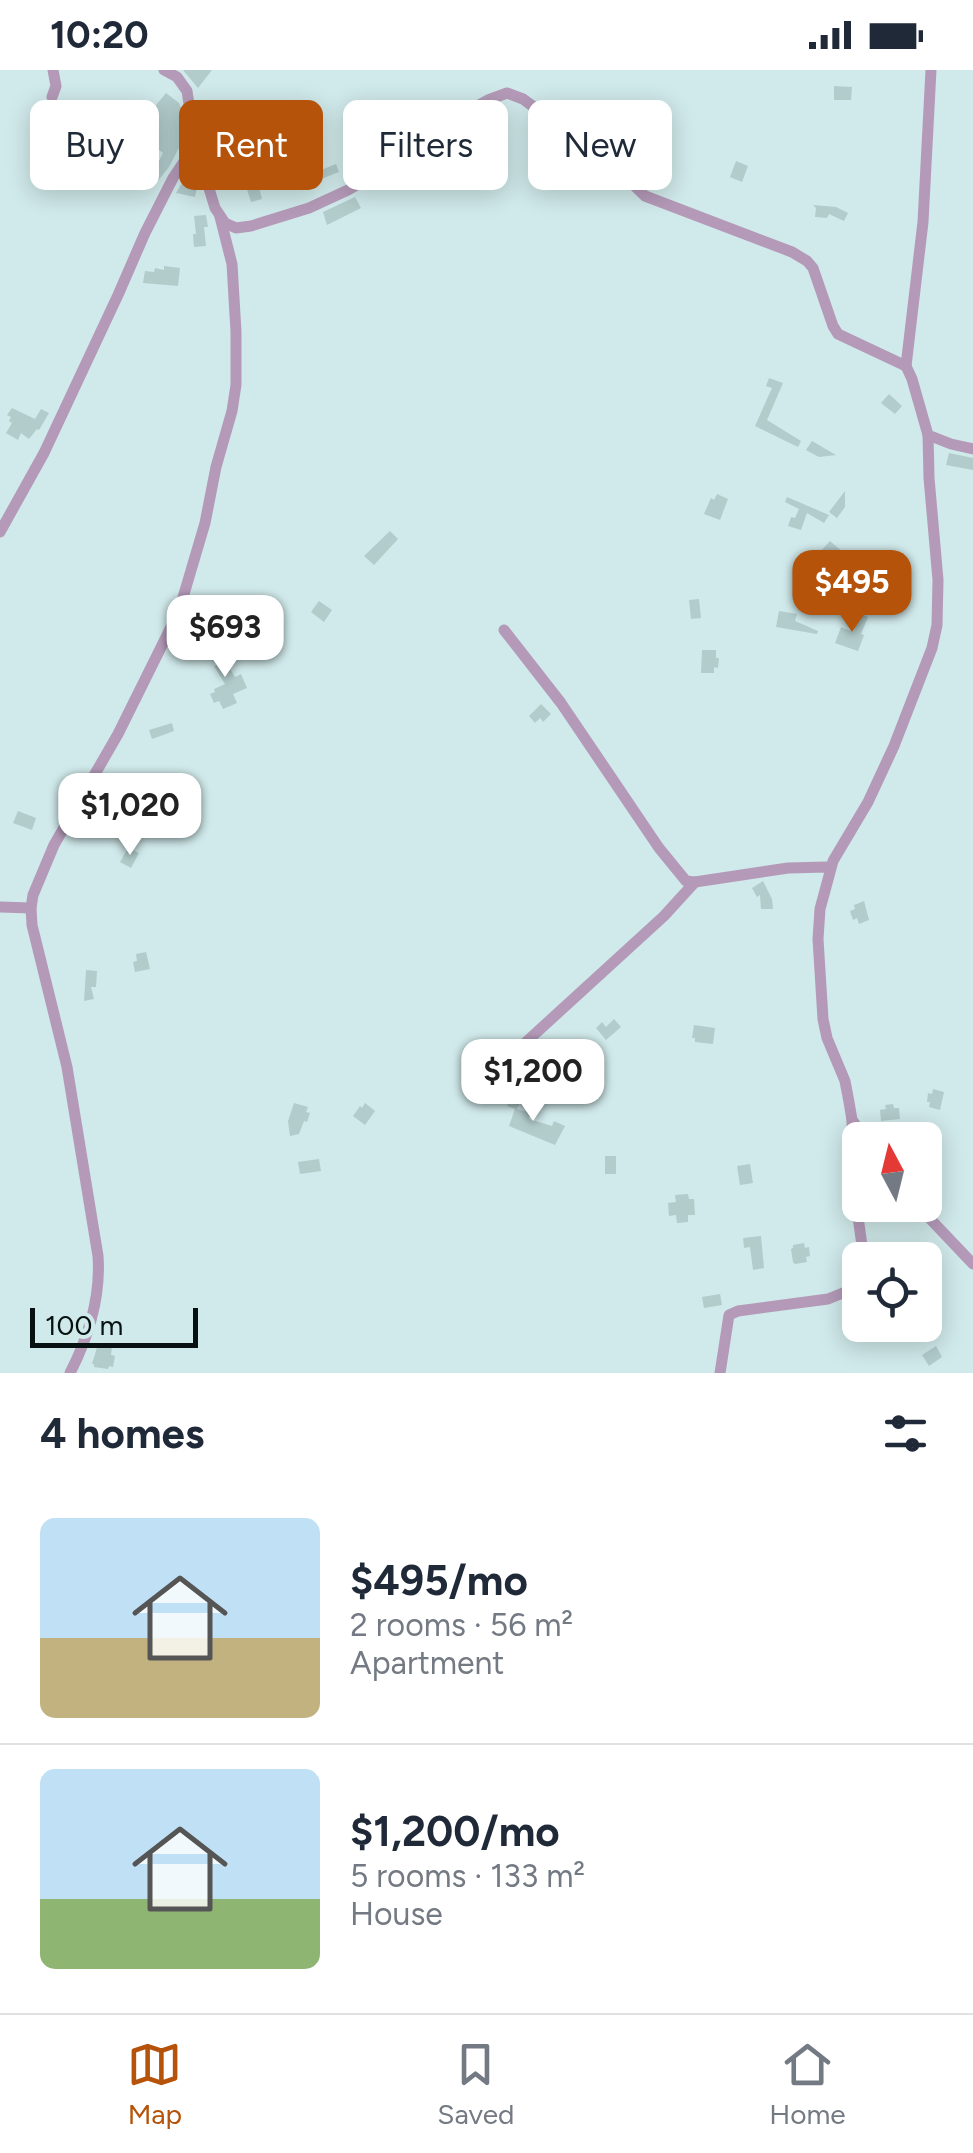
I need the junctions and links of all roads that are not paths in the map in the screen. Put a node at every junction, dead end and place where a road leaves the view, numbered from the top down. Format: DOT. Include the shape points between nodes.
graph roads {
  1 [pos="53,70"];
  2 [pos="164,70"];
  3 [pos="930,70"];
  4 [pos="52,97"];
  5 [pos="188,100"];
  6 [pos="179,169"];
  7 [pos="211,190"];
  8 [pos="220,217"];
  9 [pos="906,366"];
  10 [pos="928,434"];
  11 [pos="973,449"];
  12 [pos="0,532"];
  13 [pos="504,630"];
  14 [pos="830,870"];
  15 [pos="694,882"];
  16 [pos="0,907"];
  17 [pos="31,908"];
  18 [pos="525,1043"];
  19 [pos="852,1120"];
  20 [pos="933,1222"];
  21 [pos="861,1242"];
  22 [pos="973,1264"];
  23 [pos="842,1293"];
  24 [pos="70,1373"];
  25 [pos="720,1373"];
  1 -- 4 [label="street"];
  2 -- 5 [label="street" via="178,76"];
  3 -- 9 [label="street"];
  6 -- 12 [label="street"];
  7 -- 8 [label="street"];
  8 -- 9 [label="street" via="244,227 309,208 507,93 613,165 645,196 801,256 813,268 838,334"];
  8 -- 17 [label="street" via="232,264 236,385 196,558 178,611 118,734 54,844"];
  9 -- 10 [label="street"];
  10 -- 11 [label="street"];
  10 -- 14 [label="street" via="938,580 932,648 874,788"];
  13 -- 15 [label="street" via="659,848"];
  14 -- 15 [label="street" via="788,868"];
  14 -- 19 [label="street" via="818,939 823,1019"];
  15 -- 18 [label="street"];
  16 -- 17 [label="street"];
  17 -- 24 [label="street" via="67,1067 98,1256 96,1304"];
  19 -- 21 [label="street"];
  20 -- 22 [label="street"];
  23 -- 25 [label="street" via="729,1315"];
}
